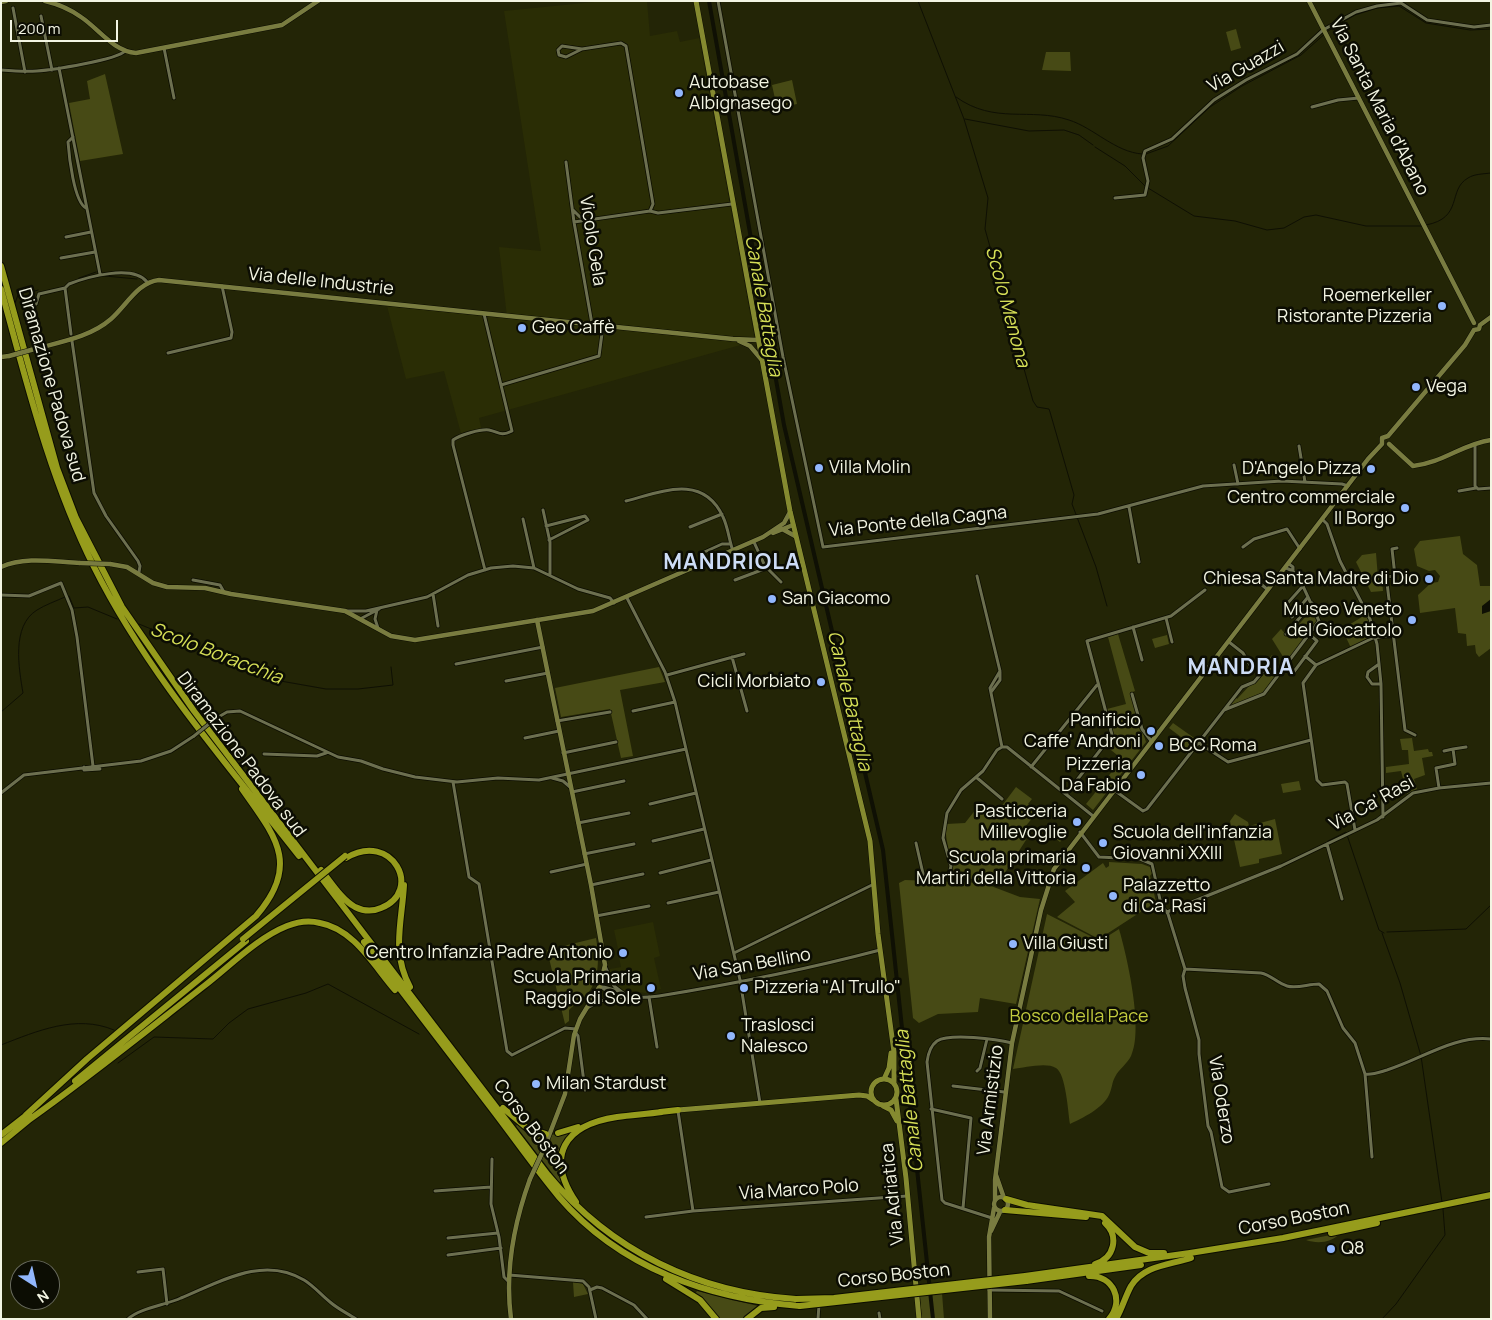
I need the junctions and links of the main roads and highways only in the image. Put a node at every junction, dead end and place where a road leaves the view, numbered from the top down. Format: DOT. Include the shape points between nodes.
graph roads {
  1 [pos="696,1"];
  2 [pos="1,266"];
  3 [pos="1,289"];
  4 [pos="214,747"];
  5 [pos="295,843"];
  6 [pos="345,857"];
  7 [pos="245,940"];
  8 [pos="418,1002"];
  9 [pos="425,1022"];
  10 [pos="892,1042"];
  11 [pos="884,1079"];
  12 [pos="477,1080"];
  13 [pos="894,1083"];
  14 [pos="871,1089"];
  15 [pos="859,1095"];
  16 [pos="896,1099"];
  17 [pos="873,1100"];
  18 [pos="881,1105"];
  19 [pos="678,1110"];
  20 [pos="662,1112"];
  21 [pos="26,1115"];
  22 [pos="26,1122"];
  23 [pos="900,1127"];
  24 [pos="546,1134"];
  25 [pos="558,1134"];
  26 [pos="1,1135"];
  27 [pos="1,1143"];
  28 [pos="1491,1196"];
  29 [pos="1005,1199"];
  30 [pos="1491,1199"];
  31 [pos="1003,1211"];
  32 [pos="583,1213"];
  33 [pos="626,1255"];
  34 [pos="1190,1256"];
  35 [pos="1067,1271"];
  36 [pos="1053,1278"];
  37 [pos="1026,1279"];
  38 [pos="800,1306"];
  39 [pos="716,1319"];
  40 [pos="747,1319"];
  41 [pos="919,1319"];
  42 [pos="1109,1319"];
  43 [pos="1116,1319"];
  1 -- 10 [label="main road" via="792,524 866,825"];
  2 -- 5 [label="highway, Diramazione Padova sud" via="57,468 98,564 143,640"];
  3 -- 4 [label="highway, Diramazione Padova sud" via="51,469 73,522 117,609"];
  4 -- 9 [label="highway, Diramazione Padova sud"];
  4 -- 21 [label="highway" via="269,828 281,863 279,883 256,916"];
  5 -- 6 [label="highway" via="353,906 369,911 393,902 401,882 396,863 375,850"];
  5 -- 8 [label="highway, Diramazione Padova sud"];
  6 -- 7 [label="highway, bridge"];
  6 -- 8 [label="highway" via="358,849 381,848 399,863 404,879 399,961"];
  7 -- 21 [label="highway"];
  7 -- 22 [label="highway"];
  8 -- 12 [label="highway, Corso Boston"];
  9 -- 22 [label="highway" via="340,930 319,922 300,922 277,931 249,951"];
  9 -- 33 [label="highway, Corso Boston" via="559,1198"];
  10 -- 11 [label="main road" via="889,1068"];
  10 -- 13 [label="main road"];
  11 -- 13 [label="main road"];
  11 -- 14 [label="main road"];
  12 -- 24 [label="highway" via="518,1122"];
  12 -- 32 [label="highway, Corso Boston" via="548,1175"];
  13 -- 16 [label="main road"];
  14 -- 15 [label="main road"];
  14 -- 17 [label="main road"];
  15 -- 17 [label="main road"];
  15 -- 19 [label="main road"];
  16 -- 18 [label="main road" via="890,1105"];
  16 -- 23 [label="main road, Via Adriatica"];
  17 -- 18 [label="main road"];
  18 -- 23 [label="main road, Via Adriatica" via="891,1110"];
  19 -- 20 [label="highway"];
  20 -- 25 [label="highway" via="609,1116"];
  20 -- 32 [label="highway" via="597,1122 578,1130 567,1141 560,1166 563,1180"];
  21 -- 26 [label="highway"];
  22 -- 27 [label="highway"];
  23 -- 41 [label="main road, Via Adriatica"];
  28 -- 34 [label="highway, Corso Boston"];
  29 -- 34 [label="highway" via="1102,1216 1130,1244 1144,1252"];
  30 -- 34 [label="highway, Corso Boston" via="1282,1242"];
  31 -- 35 [label="highway" via="1028,1210 1097,1218 1106,1224 1114,1240 1108,1256 1097,1263"];
  32 -- 37 [label="highway, Corso Boston, bridge" via="628,1247 670,1271 729,1290 796,1299 834,1298"];
  33 -- 38 [label="highway, Corso Boston" via="662,1273 728,1297"];
  33 -- 39 [label="highway" via="686,1290 700,1300"];
  34 -- 35 [label="highway, Corso Boston"];
  34 -- 36 [label="highway, Corso Boston"];
  34 -- 43 [label="highway" via="1152,1268 1138,1277"];
  35 -- 37 [label="highway, Corso Boston"];
  36 -- 37 [label="highway, Corso Boston"];
  36 -- 42 [label="highway" via="1095,1276 1108,1282 1115,1290 1117,1301"];
  37 -- 38 [label="highway, Corso Boston, bridge"];
  38 -- 40 [label="highway" via="761,1308"];
}
